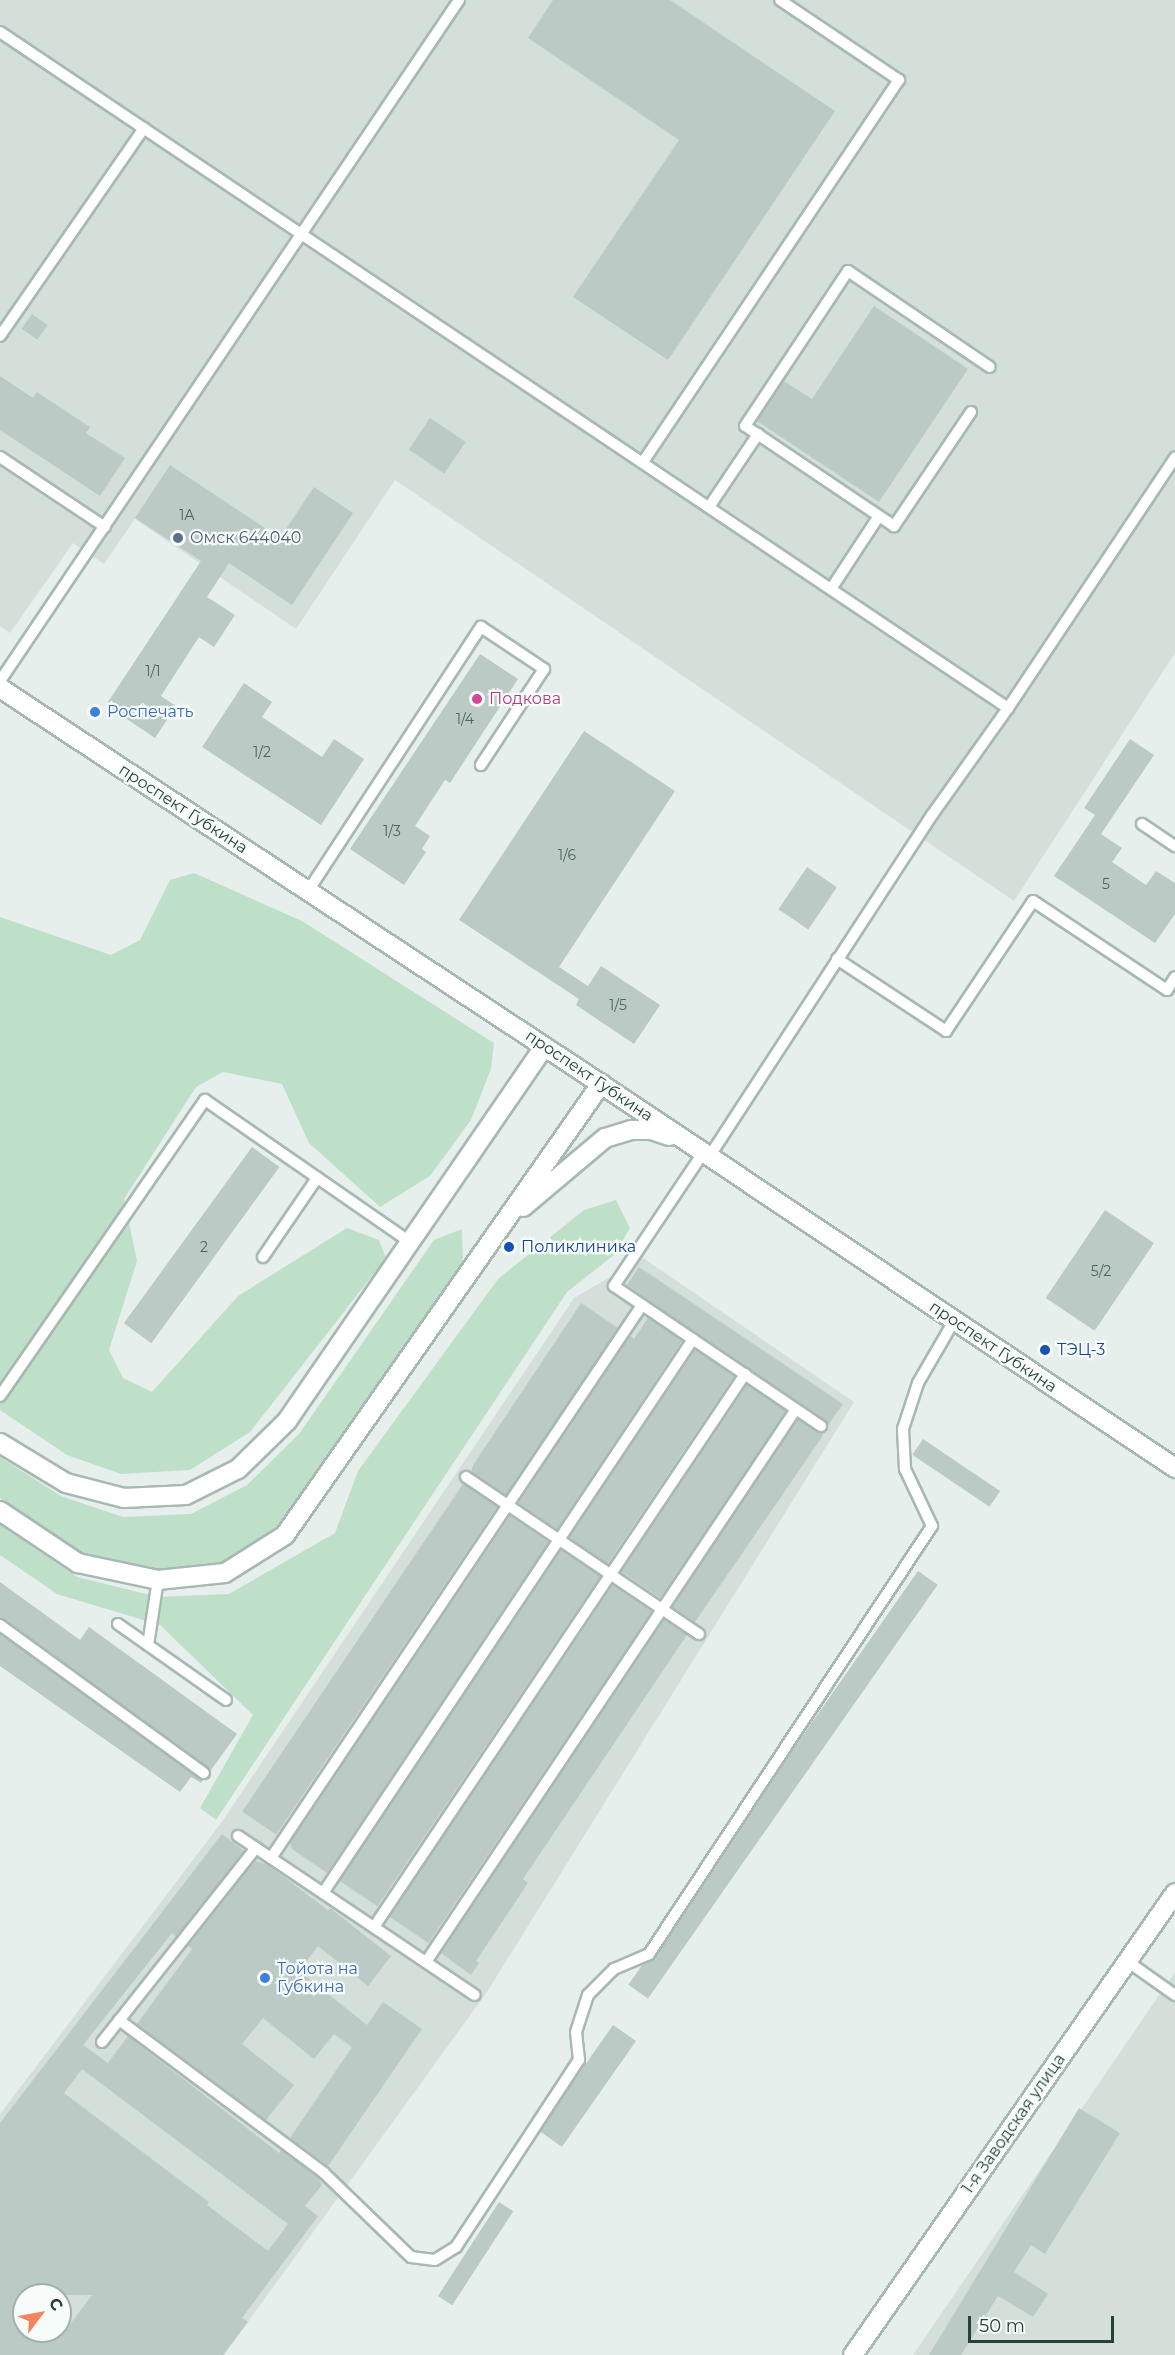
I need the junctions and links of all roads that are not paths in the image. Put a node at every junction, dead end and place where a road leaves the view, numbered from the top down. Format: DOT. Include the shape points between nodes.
graph roads {
  1 [pos="459,0"];
  2 [pos="780,0"];
  3 [pos="0,32"];
  4 [pos="144,128"];
  5 [pos="303,235"];
  6 [pos="0,336"];
  7 [pos="990,367"];
  8 [pos="971,412"];
  9 [pos="758,434"];
  10 [pos="0,457"];
  11 [pos="1175,458"];
  12 [pos="643,462"];
  13 [pos="709,507"];
  14 [pos="879,516"];
  15 [pos="105,527"];
  16 [pos="831,589"];
  17 [pos="0,681"];
  18 [pos="0,688"];
  19 [pos="1008,708"];
  20 [pos="481,765"];
  21 [pos="1142,824"];
  22 [pos="1175,846"];
  23 [pos="308,891"];
  24 [pos="837,959"];
  25 [pos="1175,977"];
  26 [pos="544,1047"];
  27 [pos="601,1084"];
  28 [pos="700,1151"];
  29 [pos="317,1178"];
  30 [pos="501,1226"];
  31 [pos="410,1242"];
  32 [pos="263,1257"];
  33 [pos="642,1305"];
  34 [pos="954,1321"];
  35 [pos="693,1340"];
  36 [pos="745,1374"];
  37 [pos="0,1396"];
  38 [pos="796,1409"];
  39 [pos="821,1426"];
  40 [pos="0,1443"];
  41 [pos="1175,1468"];
  42 [pos="466,1477"];
  43 [pos="507,1505"];
  44 [pos="0,1511"];
  45 [pos="559,1540"];
  46 [pos="611,1575"];
  47 [pos="158,1580"];
  48 [pos="662,1609"];
  49 [pos="118,1624"];
  50 [pos="0,1625"];
  51 [pos="699,1634"];
  52 [pos="148,1645"];
  53 [pos="226,1700"];
  54 [pos="204,1773"];
  55 [pos="238,1836"];
  56 [pos="256,1848"];
  57 [pos="271,1858"];
  58 [pos="322,1893"];
  59 [pos="1175,1893"];
  60 [pos="374,1927"];
  61 [pos="1128,1961"];
  62 [pos="426,1962"];
  63 [pos="475,1995"];
  64 [pos="1175,1995"];
  65 [pos="119,2020"];
  66 [pos="102,2042"];
  67 [pos="854,2355"];
  1 -- 5 [label="lane"];
  2 -- 12 [label="lane" via="899,80"];
  3 -- 4 [label="lane"];
  4 -- 5 [label="lane"];
  4 -- 6 [label="lane"];
  5 -- 12 [label="lane"];
  5 -- 15 [label="lane"];
  7 -- 9 [label="lane" via="848,271 745,426"];
  8 -- 14 [label="lane" via="894,526"];
  9 -- 13 [label="lane"];
  9 -- 14 [label="lane"];
  10 -- 15 [label="lane"];
  11 -- 19 [label="lane"];
  12 -- 13 [label="lane"];
  13 -- 16 [label="lane"];
  14 -- 16 [label="lane"];
  15 -- 17 [label="lane"];
  16 -- 19 [label="lane"];
  18 -- 23 [label="main road, проспект Губкина"];
  19 -- 24 [label="lane"];
  20 -- 23 [label="lane" via="544,669 481,627"];
  21 -- 22 [label="lane"];
  23 -- 26 [label="main road, проспект Губкина"];
  24 -- 25 [label="lane" via="946,1031 1033,901 1167,990"];
  24 -- 28 [label="lane"];
  26 -- 27 [label="main road, проспект Губкина"];
  26 -- 31 [label="main road"];
  27 -- 28 [label="main road, проспект Губкина"];
  27 -- 30 [label="main road"];
  28 -- 30 [label="main road" via="651,1130 618,1132 589,1150"];
  28 -- 33 [label="lane" via="614,1286"];
  28 -- 34 [label="main road, проспект Губкина"];
  29 -- 31 [label="lane"];
  29 -- 32 [label="lane"];
  29 -- 37 [label="lane" via="205,1100"];
  30 -- 47 [label="main road" via="285,1535 225,1573"];
  31 -- 40 [label="main road" via="286,1421 238,1469 186,1495 124,1498 66,1483"];
  33 -- 35 [label="lane"];
  33 -- 43 [label="lane"];
  34 -- 41 [label="main road, проспект Губкина"];
  34 -- 65 [label="lane" via="918,1383 903,1429 905,1469 932,1526 649,1954 614,1969 588,1995 576,2032 579,2060 456,2247 435,2260 411,2257 324,2173"];
  35 -- 36 [label="lane"];
  35 -- 45 [label="lane"];
  36 -- 38 [label="lane"];
  36 -- 46 [label="lane"];
  38 -- 39 [label="lane"];
  38 -- 48 [label="lane"];
  42 -- 43 [label="lane"];
  43 -- 45 [label="lane"];
  43 -- 57 [label="lane"];
  44 -- 47 [label="main road" via="78,1563"];
  45 -- 46 [label="lane"];
  45 -- 58 [label="lane"];
  46 -- 48 [label="lane"];
  46 -- 60 [label="lane"];
  47 -- 52 [label="lane"];
  48 -- 51 [label="lane"];
  48 -- 62 [label="lane"];
  49 -- 52 [label="lane"];
  50 -- 54 [label="lane"];
  52 -- 53 [label="lane"];
  55 -- 56 [label="lane"];
  56 -- 57 [label="lane"];
  56 -- 65 [label="lane"];
  57 -- 58 [label="lane"];
  58 -- 60 [label="lane"];
  59 -- 61 [label="main road, 1-я Заводская улица"];
  60 -- 62 [label="lane"];
  61 -- 64 [label="lane"];
  61 -- 67 [label="main road, 1-я Заводская улица"];
  62 -- 63 [label="lane"];
  65 -- 66 [label="lane"];
}
